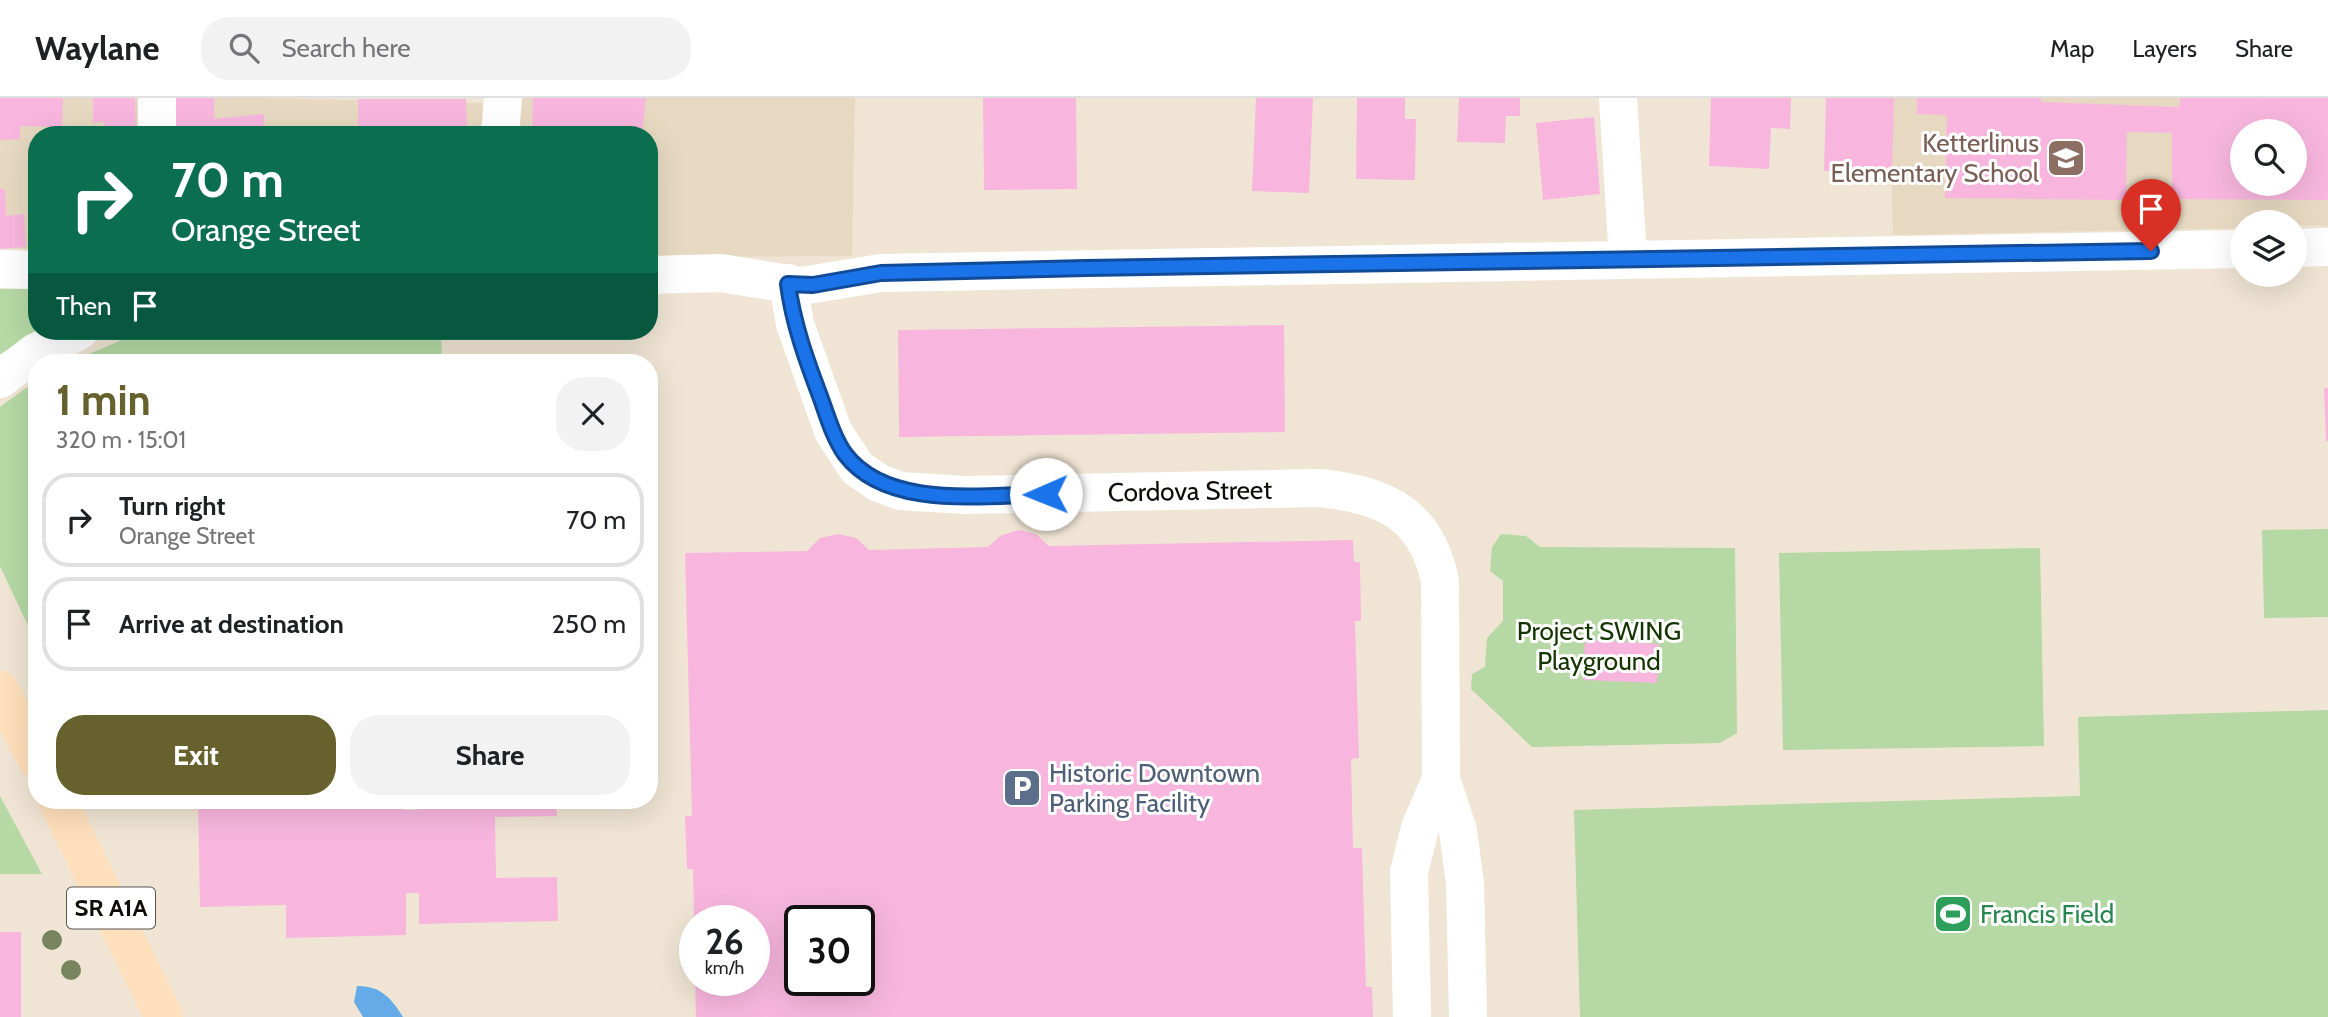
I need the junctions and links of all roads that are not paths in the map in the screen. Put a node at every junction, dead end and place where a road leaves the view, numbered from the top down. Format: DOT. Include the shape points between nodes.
graph roads {
  1 [pos="157,98"];
  2 [pos="503,98"];
  3 [pos="1618,98"];
  4 [pos="157,126"];
  5 [pos="501,126"];
  6 [pos="2328,247"];
  7 [pos="2307,248"];
  8 [pos="2230,249"];
  9 [pos="1628,259"];
  10 [pos="0,270"];
  11 [pos="28,270"];
  12 [pos="658,275"];
  13 [pos="788,284"];
  14 [pos="61,340"];
  15 [pos="33,354"];
  16 [pos="28,358"];
  17 [pos="0,379"];
  18 [pos="0,690"];
  19 [pos="28,743"];
  20 [pos="1441,779"];
  21 [pos="61,809"];
  22 [pos="164,1017"];
  23 [pos="1412,1017"];
  24 [pos="1468,1017"];
  1 -- 4 [label="street"];
  2 -- 5 [label="street"];
  3 -- 9 [label="street"];
  6 -- 7 [label="street"];
  8 -- 9 [label="street"];
  9 -- 13 [label="street" via="881,273 813,285"];
  10 -- 11 [label="street"];
  12 -- 13 [label="street" via="721,273"];
  13 -- 20 [label="street, Cordova Street" via="795,324 844,453 879,483 900,491 964,495 1320,488 1355,492 1384,502 1408,518 1431,550 1440,581"];
  14 -- 15 [label="street"];
  16 -- 17 [label="street"];
  18 -- 19 [label="main road"];
  20 -- 23 [label="street, Cordova Street" via="1420,828 1409,872"];
  20 -- 24 [label="street, Cordova Street" via="1458,831 1465,883"];
  21 -- 22 [label="main road, SR A1A"];
}
